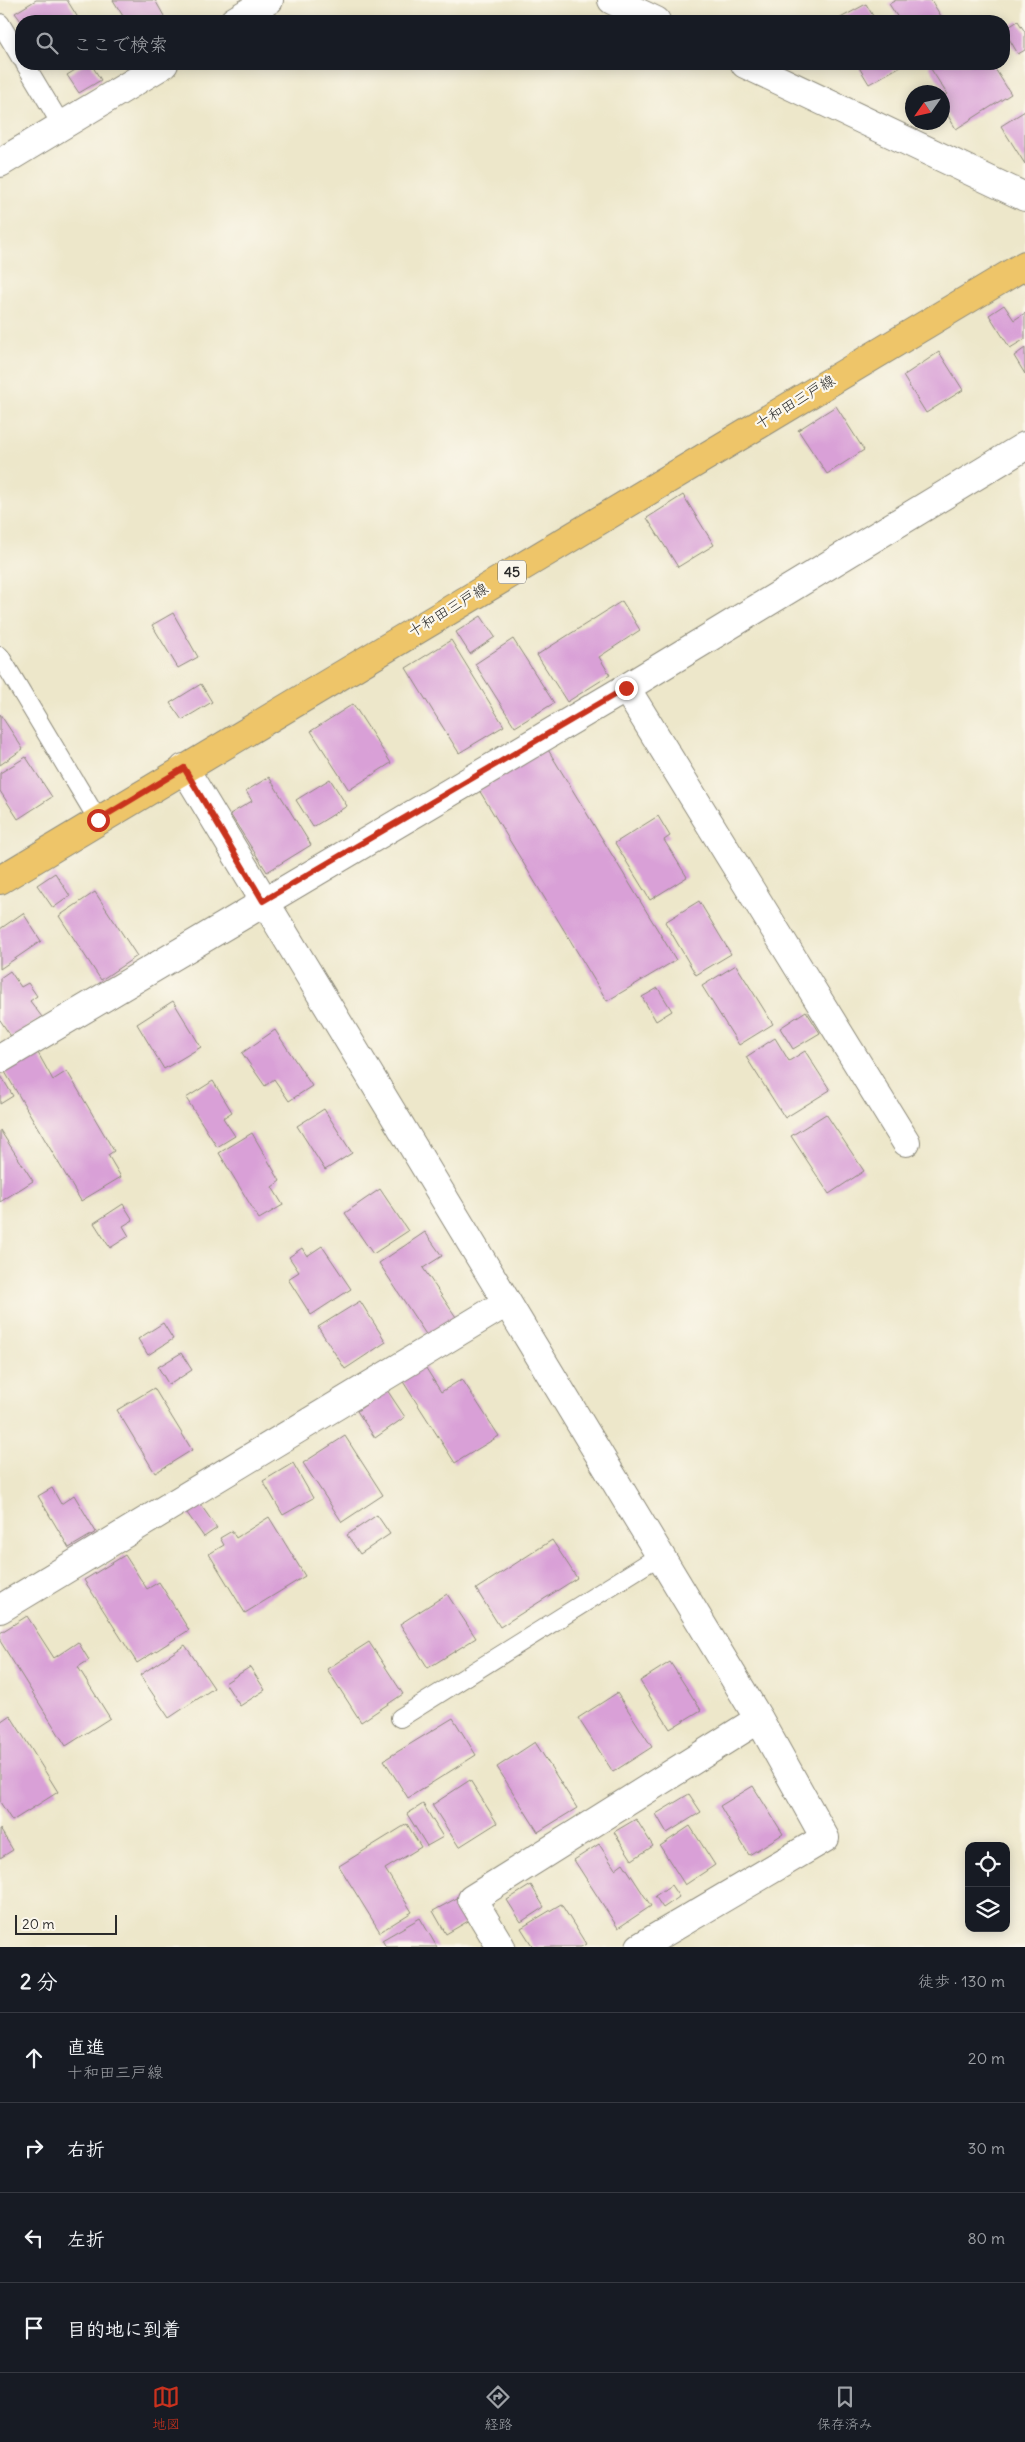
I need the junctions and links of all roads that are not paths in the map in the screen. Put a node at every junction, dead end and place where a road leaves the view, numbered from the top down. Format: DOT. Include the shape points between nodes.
graph roads {
  1 [pos="269,0"];
  2 [pos="612,0"];
  3 [pos="244,15"];
  4 [pos="643,15"];
  5 [pos="0,23"];
  6 [pos="15,48"];
  7 [pos="28,70"];
  8 [pos="154,70"];
  9 [pos="758,70"];
  10 [pos="62,126"];
  11 [pos="0,164"];
  12 [pos="1025,198"];
  13 [pos="1025,265"];
  14 [pos="1025,446"];
  15 [pos="0,656"];
  16 [pos="626,688"];
  17 [pos="184,768"];
  18 [pos="98,820"];
  19 [pos="0,880"];
  20 [pos="263,901"];
  21 [pos="0,1059"];
  22 [pos="906,1142"];
  23 [pos="506,1303"];
  24 [pos="659,1556"];
  25 [pos="0,1609"];
  26 [pos="400,1718"];
  27 [pos="759,1719"];
  28 [pos="501,1947"];
  29 [pos="640,1947"];
  1 -- 3 [label="street"];
  2 -- 4 [label="street"];
  5 -- 6 [label="lane"];
  7 -- 10 [label="lane"];
  8 -- 10 [label="street"];
  9 -- 12 [label="street"];
  10 -- 11 [label="street"];
  13 -- 17 [label="main road, 十和田三戸線 / 45"];
  14 -- 16 [label="street"];
  15 -- 18 [label="lane"];
  16 -- 20 [label="street"];
  16 -- 22 [label="street"];
  17 -- 18 [label="main road, 十和田三戸線 / 45"];
  17 -- 20 [label="street"];
  18 -- 19 [label="main road, 十和田三戸線 / 45"];
  20 -- 21 [label="street"];
  20 -- 23 [label="street"];
  23 -- 24 [label="street"];
  23 -- 25 [label="street"];
  24 -- 26 [label="lane"];
  24 -- 27 [label="street"];
  27 -- 28 [label="street" via="472,1899"];
  27 -- 29 [label="street" via="824,1838"];
}
